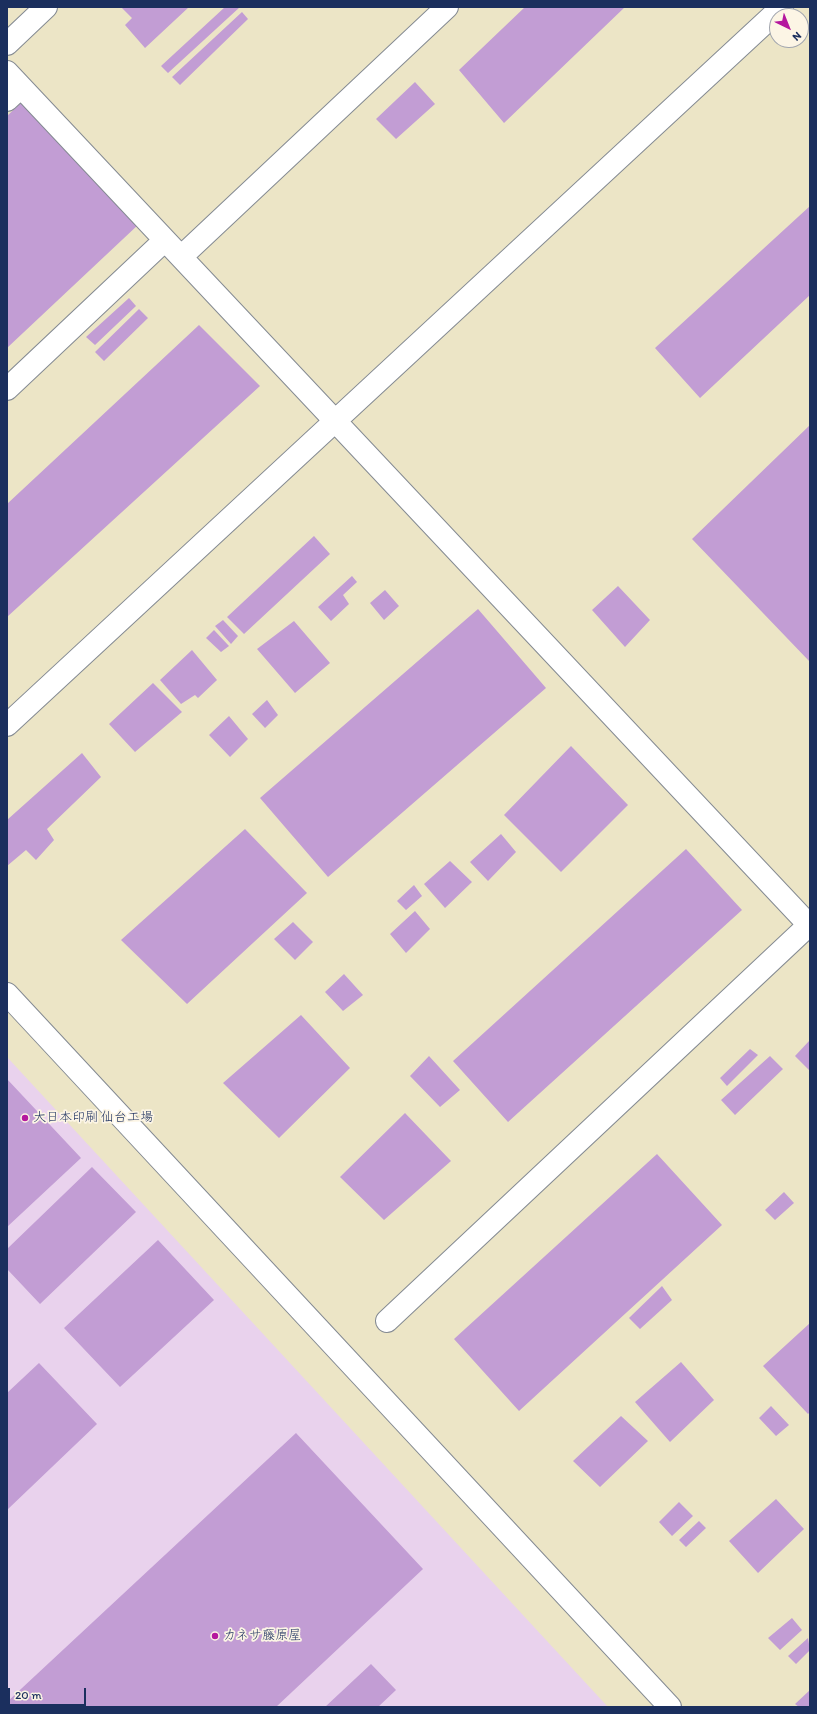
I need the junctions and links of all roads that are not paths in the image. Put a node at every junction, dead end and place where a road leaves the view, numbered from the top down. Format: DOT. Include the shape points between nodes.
graph roads {
  1 [pos="46,7"];
  2 [pos="447,7"];
  3 [pos="782,7"];
  4 [pos="7,44"];
  5 [pos="12,86"];
  6 [pos="165,240"];
  7 [pos="181,257"];
  8 [pos="7,389"];
  9 [pos="335,421"];
  10 [pos="7,725"];
  11 [pos="810,925"];
  12 [pos="7,994"];
  13 [pos="387,1321"];
  14 [pos="670,1707"];
  1 -- 4 [label="street"];
  2 -- 7 [label="street"];
  3 -- 9 [label="street"];
  5 -- 6 [label="street"];
  6 -- 7 [label="street"];
  6 -- 8 [label="street"];
  7 -- 9 [label="street"];
  9 -- 10 [label="street"];
  9 -- 11 [label="street"];
  11 -- 13 [label="street"];
  12 -- 14 [label="street"];
}
